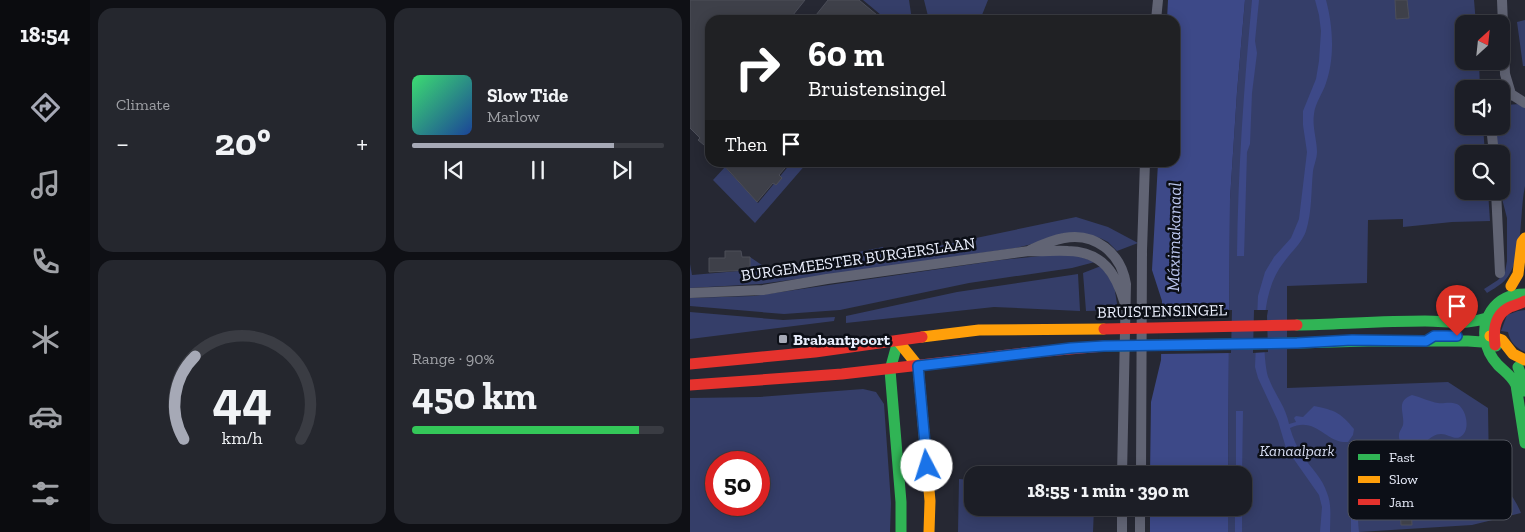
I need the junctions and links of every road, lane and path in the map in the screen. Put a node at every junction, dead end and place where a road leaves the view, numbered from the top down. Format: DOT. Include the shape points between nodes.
graph roads {
  1 [pos="1158,0"];
  2 [pos="1502,0"];
  3 [pos="1156,15"];
  4 [pos="1511,94"];
  5 [pos="1525,103"];
  6 [pos="1145,167"];
  7 [pos="1496,200"];
  8 [pos="1525,238"];
  9 [pos="1029,251"];
  10 [pos="1500,273"];
  11 [pos="1521,289"];
  12 [pos="690,293"];
  13 [pos="1125,304"];
  14 [pos="1487,318"];
  15 [pos="1428,321"];
  16 [pos="898,341"];
  17 [pos="1426,341"];
  18 [pos="1490,343"];
  19 [pos="690,364"];
  20 [pos="918,366"];
  21 [pos="1519,367"];
  22 [pos="890,370"];
  23 [pos="690,385"];
  24 [pos="1525,444"];
  25 [pos="1122,466"];
  26 [pos="1140,466"];
  27 [pos="1122,516"];
  28 [pos="1140,516"];
  29 [pos="1121,529"];
  30 [pos="901,532"];
  31 [pos="930,532"];
  32 [pos="1140,532"];
  1 -- 3 [label="street"];
  2 -- 4 [label="street" via="1505,74"];
  4 -- 5 [label="street"];
  6 -- 26 [label="street"];
  7 -- 10 [label="street"];
  8 -- 11 [label="main road" via="1518,274"];
  9 -- 12 [label="street, BURGEMEESTER BURGERSLAAN" via="763,290"];
  9 -- 13 [label="street, BURGEMEESTER BURGERSLAAN" via="1066,250 1090,254 1111,272"];
  9 -- 13 [label="street, BURGEMEESTER BURGERSLAAN" via="1072,237 1088,238 1103,245 1124,271"];
  11 -- 14 [label="main road" via="1499,303"];
  11 -- 15 [label="main road, BRUISTENSINGEL" via="1497,293 1472,316"];
  11 -- 18 [label="main road" via="1523,303 1501,313"];
  13 -- 25 [label="street, BURGEMEESTER BURGERSLAAN"];
  14 -- 15 [label="main road, BRUISTENSINGEL" via="1475,322"];
  14 -- 18 [label="main road" via="1485,324"];
  15 -- 16 [label="main road, BRUISTENSINGEL, bridge" via="979,330"];
  16 -- 19 [label="main road, BRUISTENSINGEL"];
  16 -- 20 [label="main road"];
  16 -- 22 [label="main road"];
  17 -- 18 [label="main road, BRUISTENSINGEL" via="1434,336"];
  17 -- 18 [label="main road, BRUISTENSINGEL" via="1434,347 1482,349"];
  17 -- 20 [label="main road, BRUISTENSINGEL, bridge" via="1104,346"];
  18 -- 21 [label="main road" via="1499,365"];
  18 -- 21 [label="main road" via="1502,340"];
  20 -- 22 [label="main road, BRUISTENSINGEL"];
  20 -- 31 [label="main road"];
  21 -- 24 [label="main road" via="1516,383"];
  22 -- 23 [label="main road, BRUISTENSINGEL"];
  22 -- 30 [label="main road"];
  27 -- 29 [label="street"];
  28 -- 32 [label="street"];
}
